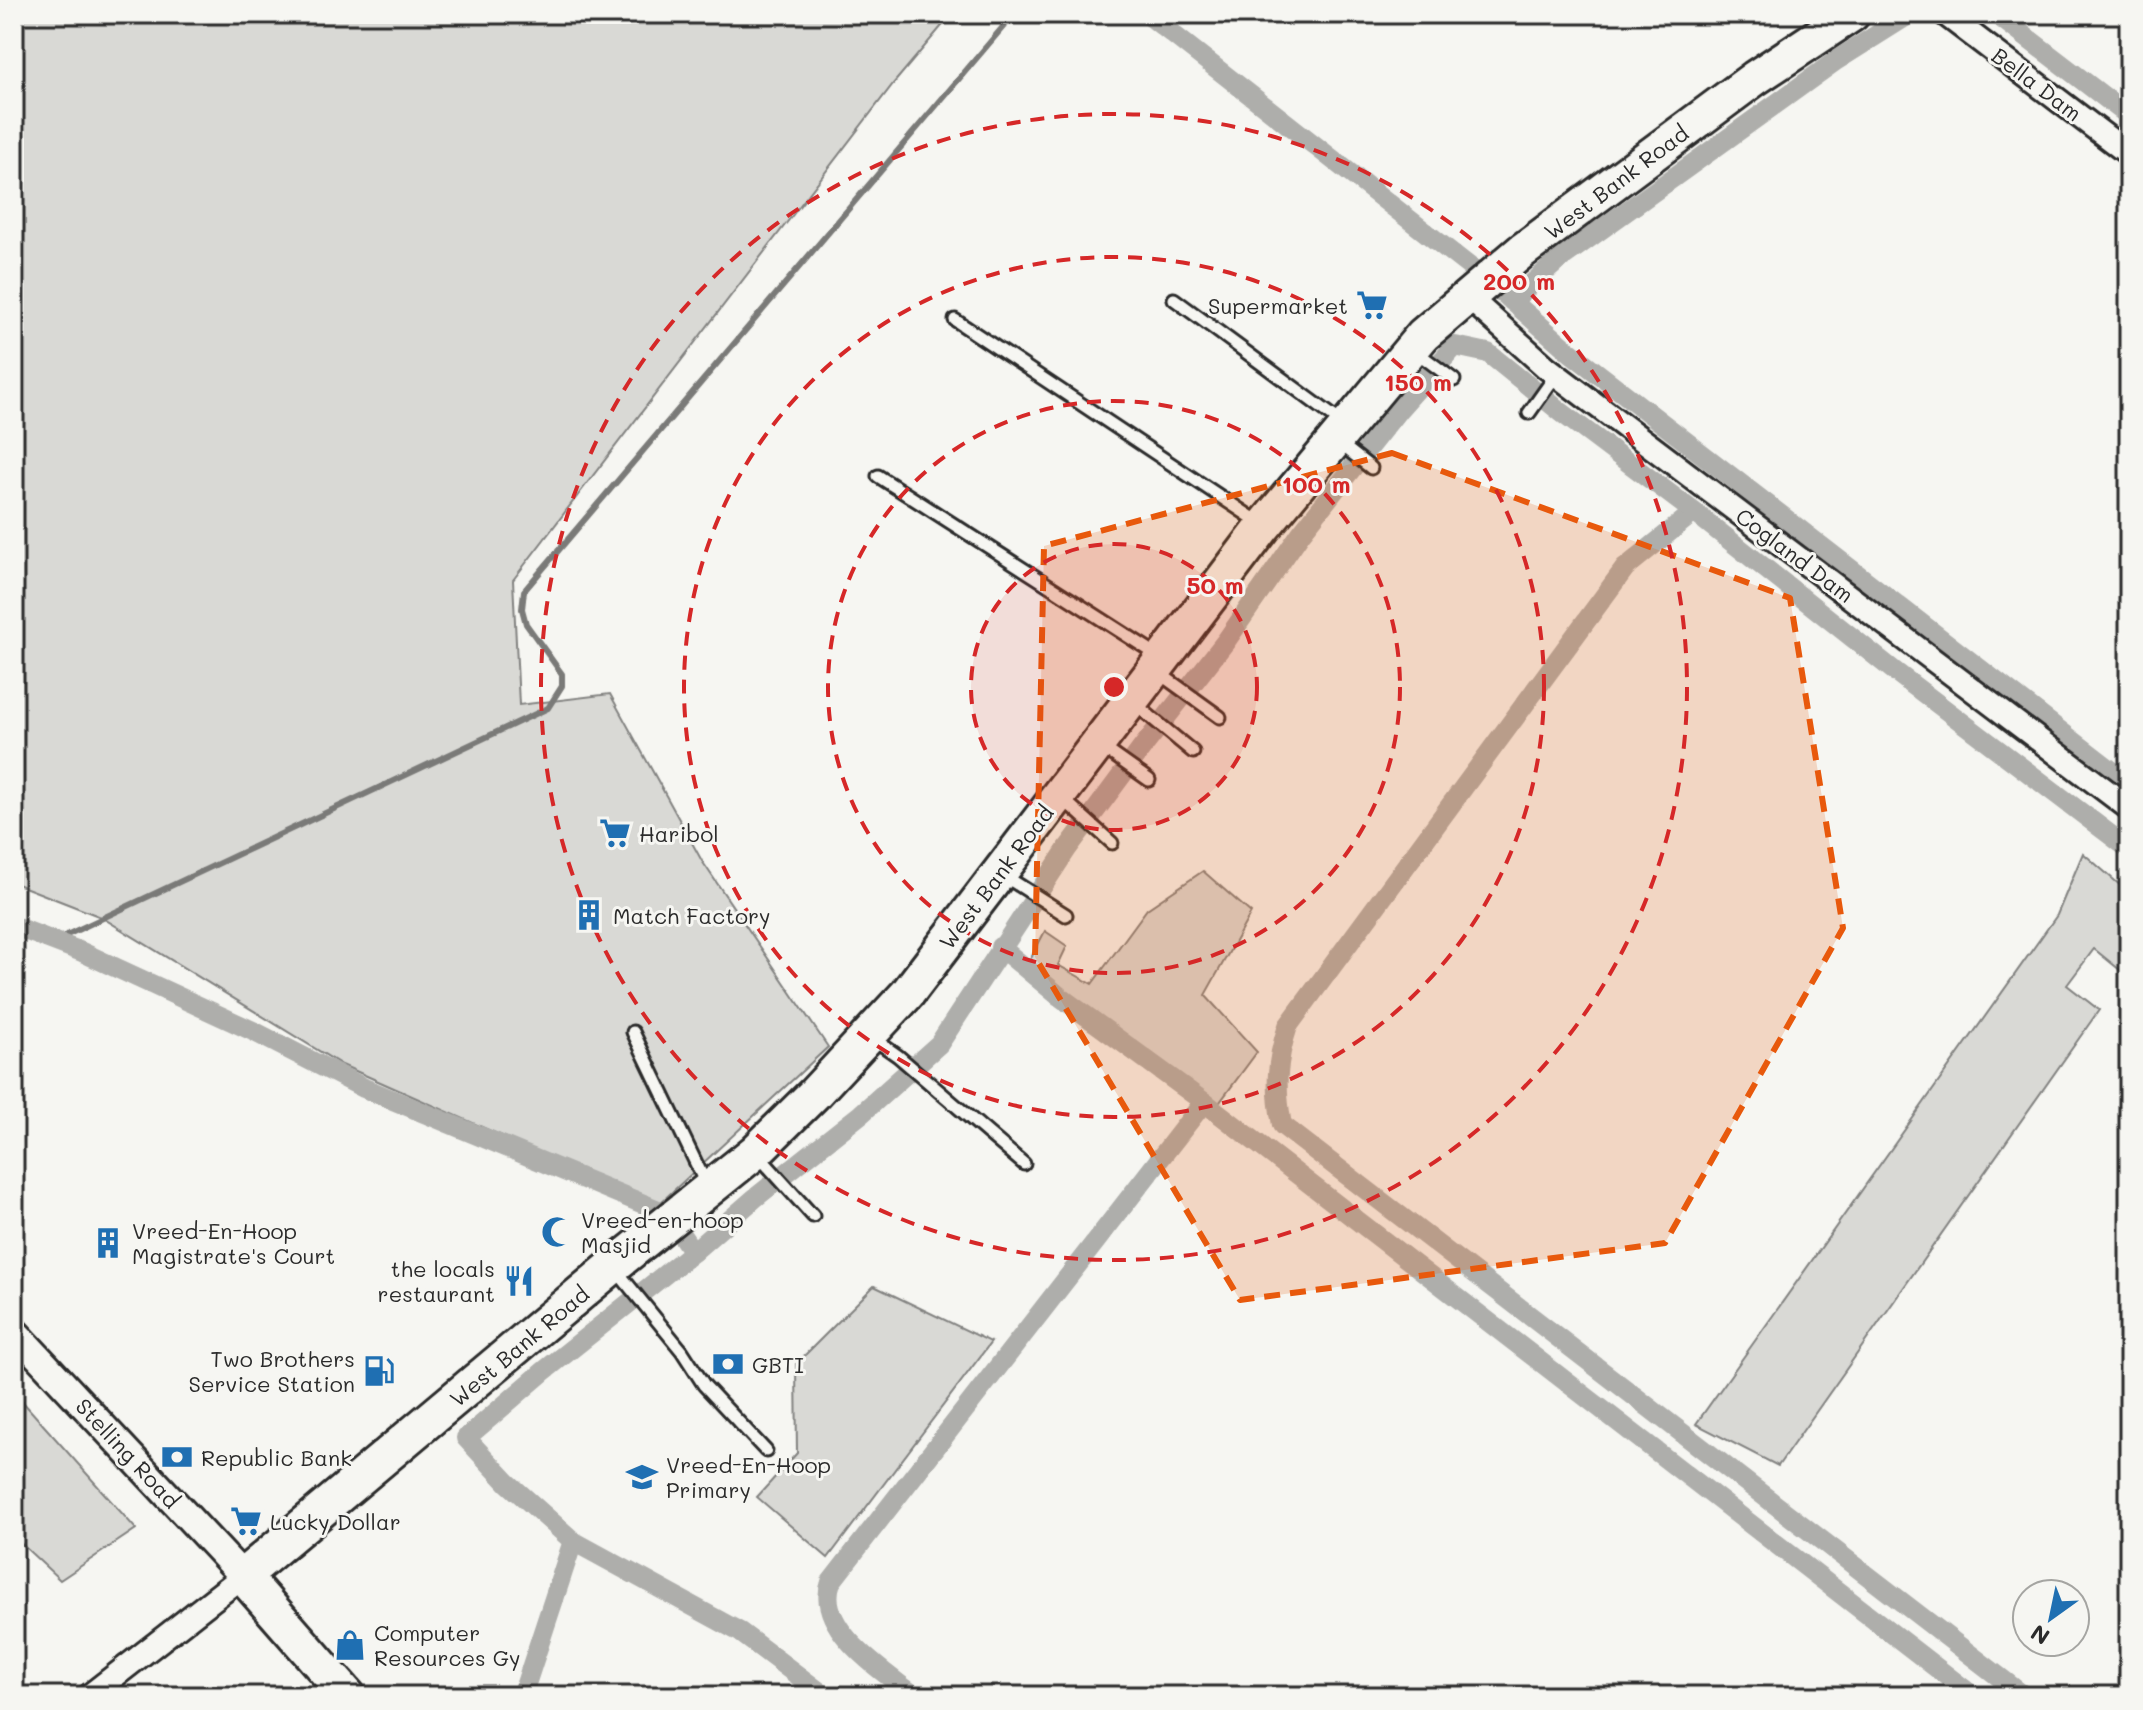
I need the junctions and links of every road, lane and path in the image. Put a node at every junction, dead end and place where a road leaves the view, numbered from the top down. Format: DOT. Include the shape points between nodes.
graph roads {
  1 [pos="1852,14"];
  2 [pos="1945,14"];
  3 [pos="2129,154"];
  4 [pos="1467,296"];
  5 [pos="1174,299"];
  6 [pos="955,320"];
  7 [pos="1420,355"];
  8 [pos="1449,377"];
  9 [pos="1552,381"];
  10 [pos="1532,408"];
  11 [pos="1357,424"];
  12 [pos="1371,468"];
  13 [pos="878,476"];
  14 [pos="1264,526"];
  15 [pos="1163,670"];
  16 [pos="1137,706"];
  17 [pos="1220,717"];
  18 [pos="1106,749"];
  19 [pos="1193,752"];
  20 [pos="1149,780"];
  21 [pos="1066,801"];
  22 [pos="2129,808"];
  23 [pos="1112,843"];
  24 [pos="1009,878"];
  25 [pos="1066,915"];
  26 [pos="633,1032"];
  27 [pos="867,1035"];
  28 [pos="762,1159"];
  29 [pos="1024,1164"];
  30 [pos="708,1189"];
  31 [pos="813,1216"];
  32 [pos="621,1276"];
  33 [pos="14,1331"];
  34 [pos="766,1451"];
  35 [pos="243,1576"];
  36 [pos="89,1696"];
  37 [pos="348,1696"];
  1 -- 4 [label="main road, West Bank Road" via="1755,78"];
  2 -- 3 [label="street, Bella Dam"];
  4 -- 7 [label="main road, West Bank Road"];
  4 -- 9 [label="street, Cogland Dam"];
  5 -- 11 [label="lane"];
  6 -- 14 [label="lane"];
  7 -- 8 [label="lane"];
  7 -- 11 [label="main road, West Bank Road"];
  9 -- 10 [label="lane"];
  9 -- 22 [label="street, Cogland Dam"];
  11 -- 12 [label="lane"];
  11 -- 14 [label="main road, West Bank Road"];
  13 -- 15 [label="lane"];
  14 -- 15 [label="main road, West Bank Road"];
  15 -- 16 [label="main road, West Bank Road"];
  15 -- 17 [label="lane"];
  16 -- 18 [label="main road, West Bank Road"];
  16 -- 19 [label="lane"];
  18 -- 20 [label="lane"];
  18 -- 21 [label="main road, West Bank Road"];
  21 -- 23 [label="lane"];
  21 -- 24 [label="main road, West Bank Road"];
  24 -- 25 [label="lane"];
  24 -- 27 [label="main road, West Bank Road"];
  26 -- 30 [label="lane"];
  27 -- 28 [label="main road, West Bank Road"];
  27 -- 29 [label="lane"];
  28 -- 30 [label="main road, West Bank Road"];
  28 -- 31 [label="lane"];
  30 -- 32 [label="main road, West Bank Road" via="642,1243"];
  32 -- 34 [label="lane" via="704,1385"];
  32 -- 35 [label="main road, West Bank Road"];
  33 -- 35 [label="street, Stelling Road"];
  35 -- 36 [label="street, West Bank Road"];
  35 -- 37 [label="main road"];
}
